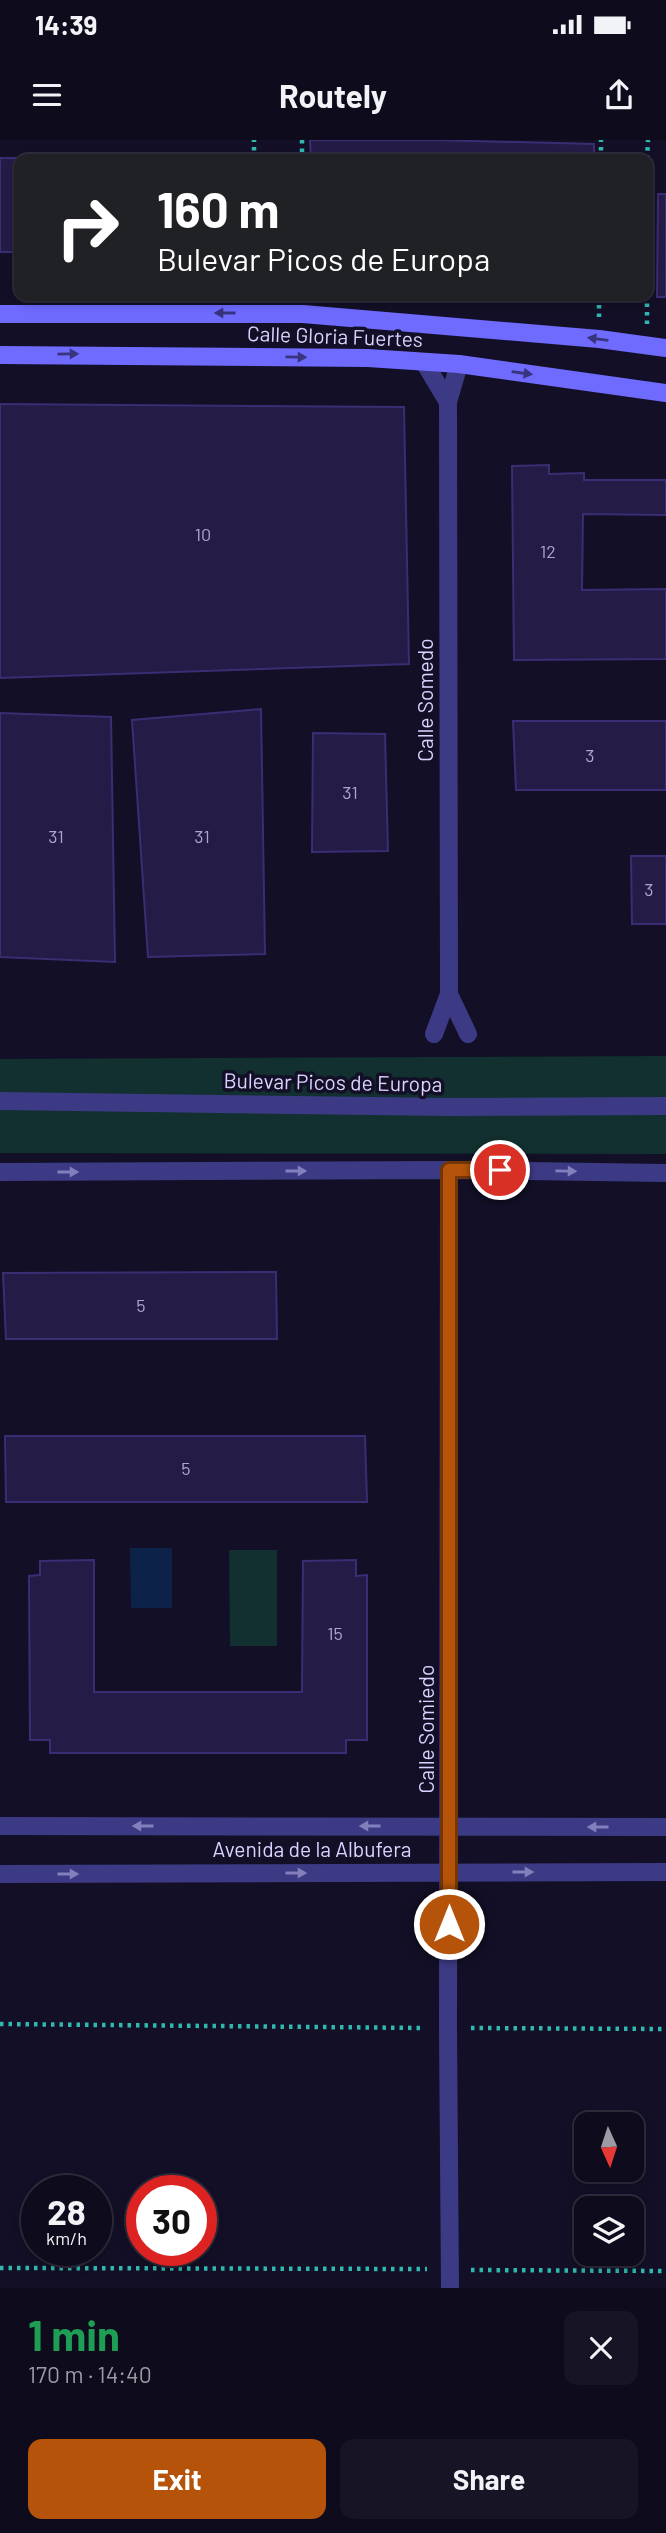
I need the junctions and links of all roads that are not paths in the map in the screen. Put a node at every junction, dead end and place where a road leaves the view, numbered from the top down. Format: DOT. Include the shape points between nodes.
graph roads {
  1 [pos="0,314"];
  2 [pos="666,348"];
  3 [pos="0,355"];
  4 [pos="424,362"];
  5 [pos="459,364"];
  6 [pos="666,393"];
  7 [pos="448,402"];
  8 [pos="449,994"];
  9 [pos="434,1034"];
  10 [pos="468,1034"];
  11 [pos="0,1101"];
  12 [pos="666,1106"];
  13 [pos="449,1170"];
  14 [pos="0,1172"];
  15 [pos="666,1172"];
  16 [pos="0,1826"];
  17 [pos="450,1826"];
  18 [pos="666,1827"];
  19 [pos="450,1872"];
  20 [pos="666,1872"];
  21 [pos="0,1874"];
  22 [pos="450,2279"];
  2 -- 1 [label="main road, Calle Gloria Fuertes, one-way" via="303,314"];
  3 -- 4 [label="main road, Calle Gloria Fuertes, one-way"];
  4 -- 5 [label="main road, Calle Gloria Fuertes"];
  4 -- 7 [label="street"];
  5 -- 6 [label="main road, Calle Gloria Fuertes, one-way"];
  5 -- 7 [label="street, Calle Somedo"];
  7 -- 8 [label="street, Calle Somedo"];
  8 -- 9 [label="street, Calle Somedo"];
  8 -- 10 [label="street"];
  11 -- 12 [label="street, Bulevar Picos de Europa"];
  14 -- 13 [label="street, one-way"];
  13 -- 15 [label="street, one-way"];
  13 -- 17 [label="street, Calle Somiedo"];
  17 -- 16 [label="street, Avenida de la Albufera, one-way"];
  18 -- 17 [label="street, Avenida de la Albufera, one-way"];
  17 -- 19 [label="street, Calle Somiedo"];
  19 -- 20 [label="street, Avenida de la Albufera, one-way"];
  21 -- 19 [label="street, Avenida de la Albufera, one-way"];
  19 -- 22 [label="street, Calle Somiedo"];
}
